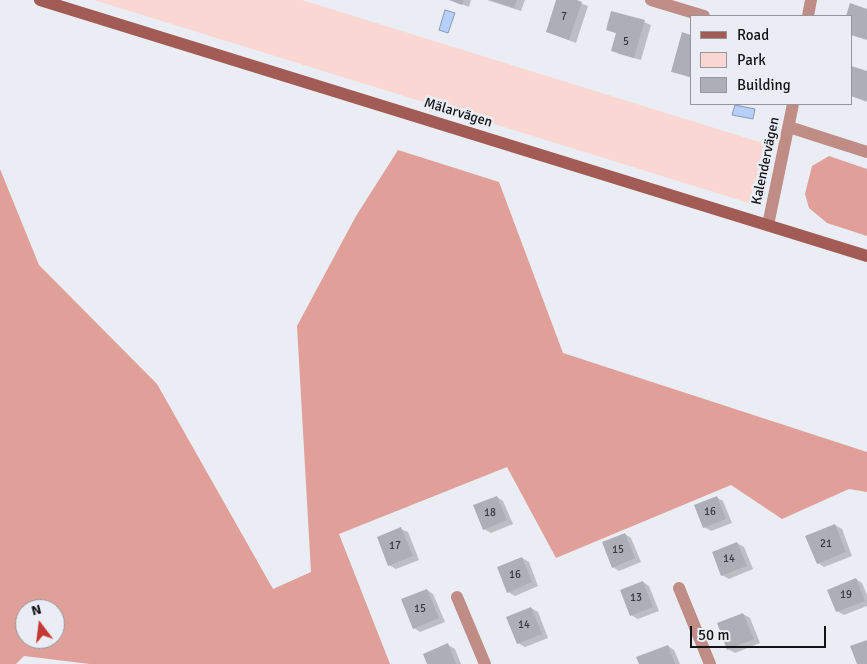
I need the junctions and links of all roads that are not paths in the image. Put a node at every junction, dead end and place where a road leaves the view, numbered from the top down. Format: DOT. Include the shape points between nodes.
graph roads {
  1 [pos="651,0"];
  2 [pos="811,0"];
  3 [pos="48,1"];
  4 [pos="701,15"];
  5 [pos="808,15"];
  6 [pos="793,105"];
  7 [pos="789,127"];
  8 [pos="867,152"];
  9 [pos="768,225"];
  10 [pos="867,256"];
  11 [pos="679,588"];
  12 [pos="457,597"];
  13 [pos="485,664"];
  14 [pos="710,664"];
  1 -- 4 [label="street"];
  2 -- 5 [label="street"];
  3 -- 9 [label="street, Mälarvägen"];
  6 -- 7 [label="street, Kalendervägen"];
  7 -- 8 [label="street"];
  7 -- 9 [label="street, Kalendervägen"];
  9 -- 10 [label="street, Mälarvägen"];
  11 -- 14 [label="street"];
  12 -- 13 [label="street"];
}
